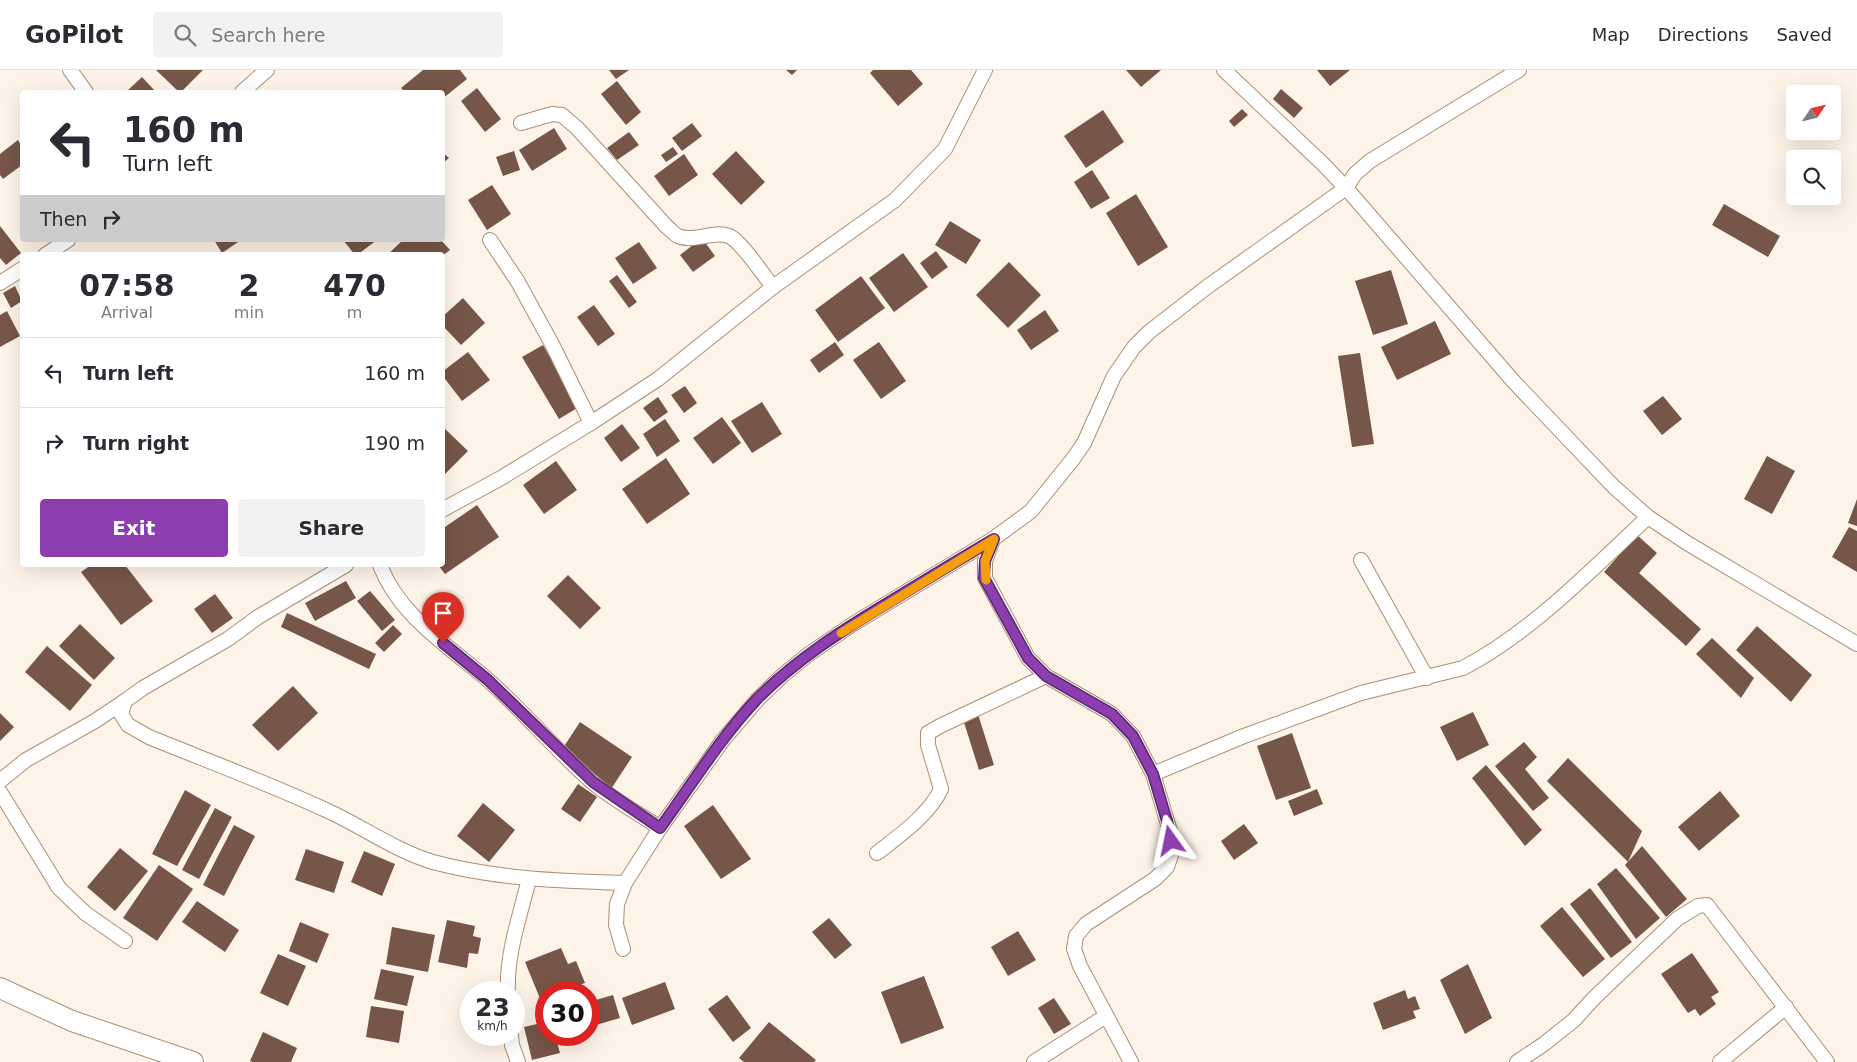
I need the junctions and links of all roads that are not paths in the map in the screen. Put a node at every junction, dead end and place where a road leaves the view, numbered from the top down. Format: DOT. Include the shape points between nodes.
graph roads {
  1 [pos="70,70"];
  2 [pos="267,70"];
  3 [pos="985,70"];
  4 [pos="1224,70"];
  5 [pos="1519,70"];
  6 [pos="85,90"];
  7 [pos="244,90"];
  8 [pos="522,123"];
  9 [pos="1346,188"];
  10 [pos="490,240"];
  11 [pos="65,242"];
  12 [pos="50,252"];
  13 [pos="20,270"];
  14 [pos="0,283"];
  15 [pos="773,287"];
  16 [pos="591,423"];
  17 [pos="445,508"];
  18 [pos="1648,517"];
  19 [pos="994,539"];
  20 [pos="1361,560"];
  21 [pos="343,567"];
  22 [pos="381,567"];
  23 [pos="1857,644"];
  24 [pos="1046,676"];
  25 [pos="1427,678"];
  26 [pos="126,701"];
  27 [pos="1153,774"];
  28 [pos="0,781"];
  29 [pos="0,792"];
  30 [pos="660,828"];
  31 [pos="877,853"];
  32 [pos="529,879"];
  33 [pos="625,883"];
  34 [pos="124,941"];
  35 [pos="622,949"];
  36 [pos="508,981"];
  37 [pos="0,988"];
  38 [pos="1786,1007"];
  39 [pos="1106,1016"];
  40 [pos="512,1046"];
  41 [pos="193,1062"];
  42 [pos="518,1062"];
  43 [pos="1034,1062"];
  44 [pos="1131,1062"];
  45 [pos="1517,1062"];
  46 [pos="1720,1062"];
  47 [pos="1827,1062"];
  1 -- 6 [label="street"];
  2 -- 7 [label="street"];
  3 -- 15 [label="street" via="945,149 921,176 895,200"];
  4 -- 9 [label="street"];
  5 -- 9 [label="street" via="1370,161 1354,174"];
  8 -- 15 [label="street" via="552,114 562,115 678,236 729,236 738,242"];
  9 -- 18 [label="street" via="1514,382 1614,487"];
  9 -- 19 [label="street" via="1149,332 1114,376 1091,429 1073,459 1032,511"];
  10 -- 16 [label="street" via="523,290"];
  11 -- 12 [label="street"];
  13 -- 14 [label="street"];
  15 -- 16 [label="street" via="658,379"];
  16 -- 17 [label="street"];
  18 -- 23 [label="street"];
  18 -- 25 [label="street" via="1562,597 1515,635 1463,668"];
  19 -- 24 [label="street" via="985,561 984,578 1028,658"];
  19 -- 30 [label="street" via="853,624 783,675 723,740"];
  20 -- 25 [label="street"];
  21 -- 26 [label="street"];
  22 -- 30 [label="street" via="390,587 406,608 443,643 488,680 593,782"];
  24 -- 27 [label="street" via="1112,714 1133,736"];
  24 -- 31 [label="street" via="928,733 928,745 941,789 937,799"];
  25 -- 27 [label="street" via="1361,693"];
  26 -- 28 [label="street" via="26,760"];
  26 -- 32 [label="street" via="121,714 128,725 149,737 327,810 409,852 441,863"];
  27 -- 39 [label="street" via="1170,831 1172,852 1167,867 1086,924 1076,936 1074,949 1080,966"];
  29 -- 34 [label="street" via="59,888"];
  30 -- 33 [label="street"];
  32 -- 33 [label="street"];
  32 -- 36 [label="street"];
  33 -- 35 [label="street" via="617,904 616,925"];
  37 -- 41 [label="street" via="72,1021"];
  38 -- 45 [label="street" via="1707,905 1698,906 1677,919 1574,1020"];
  38 -- 46 [label="street"];
  38 -- 47 [label="street"];
  39 -- 43 [label="street"];
  39 -- 44 [label="street"];
  40 -- 42 [label="street"];
}
